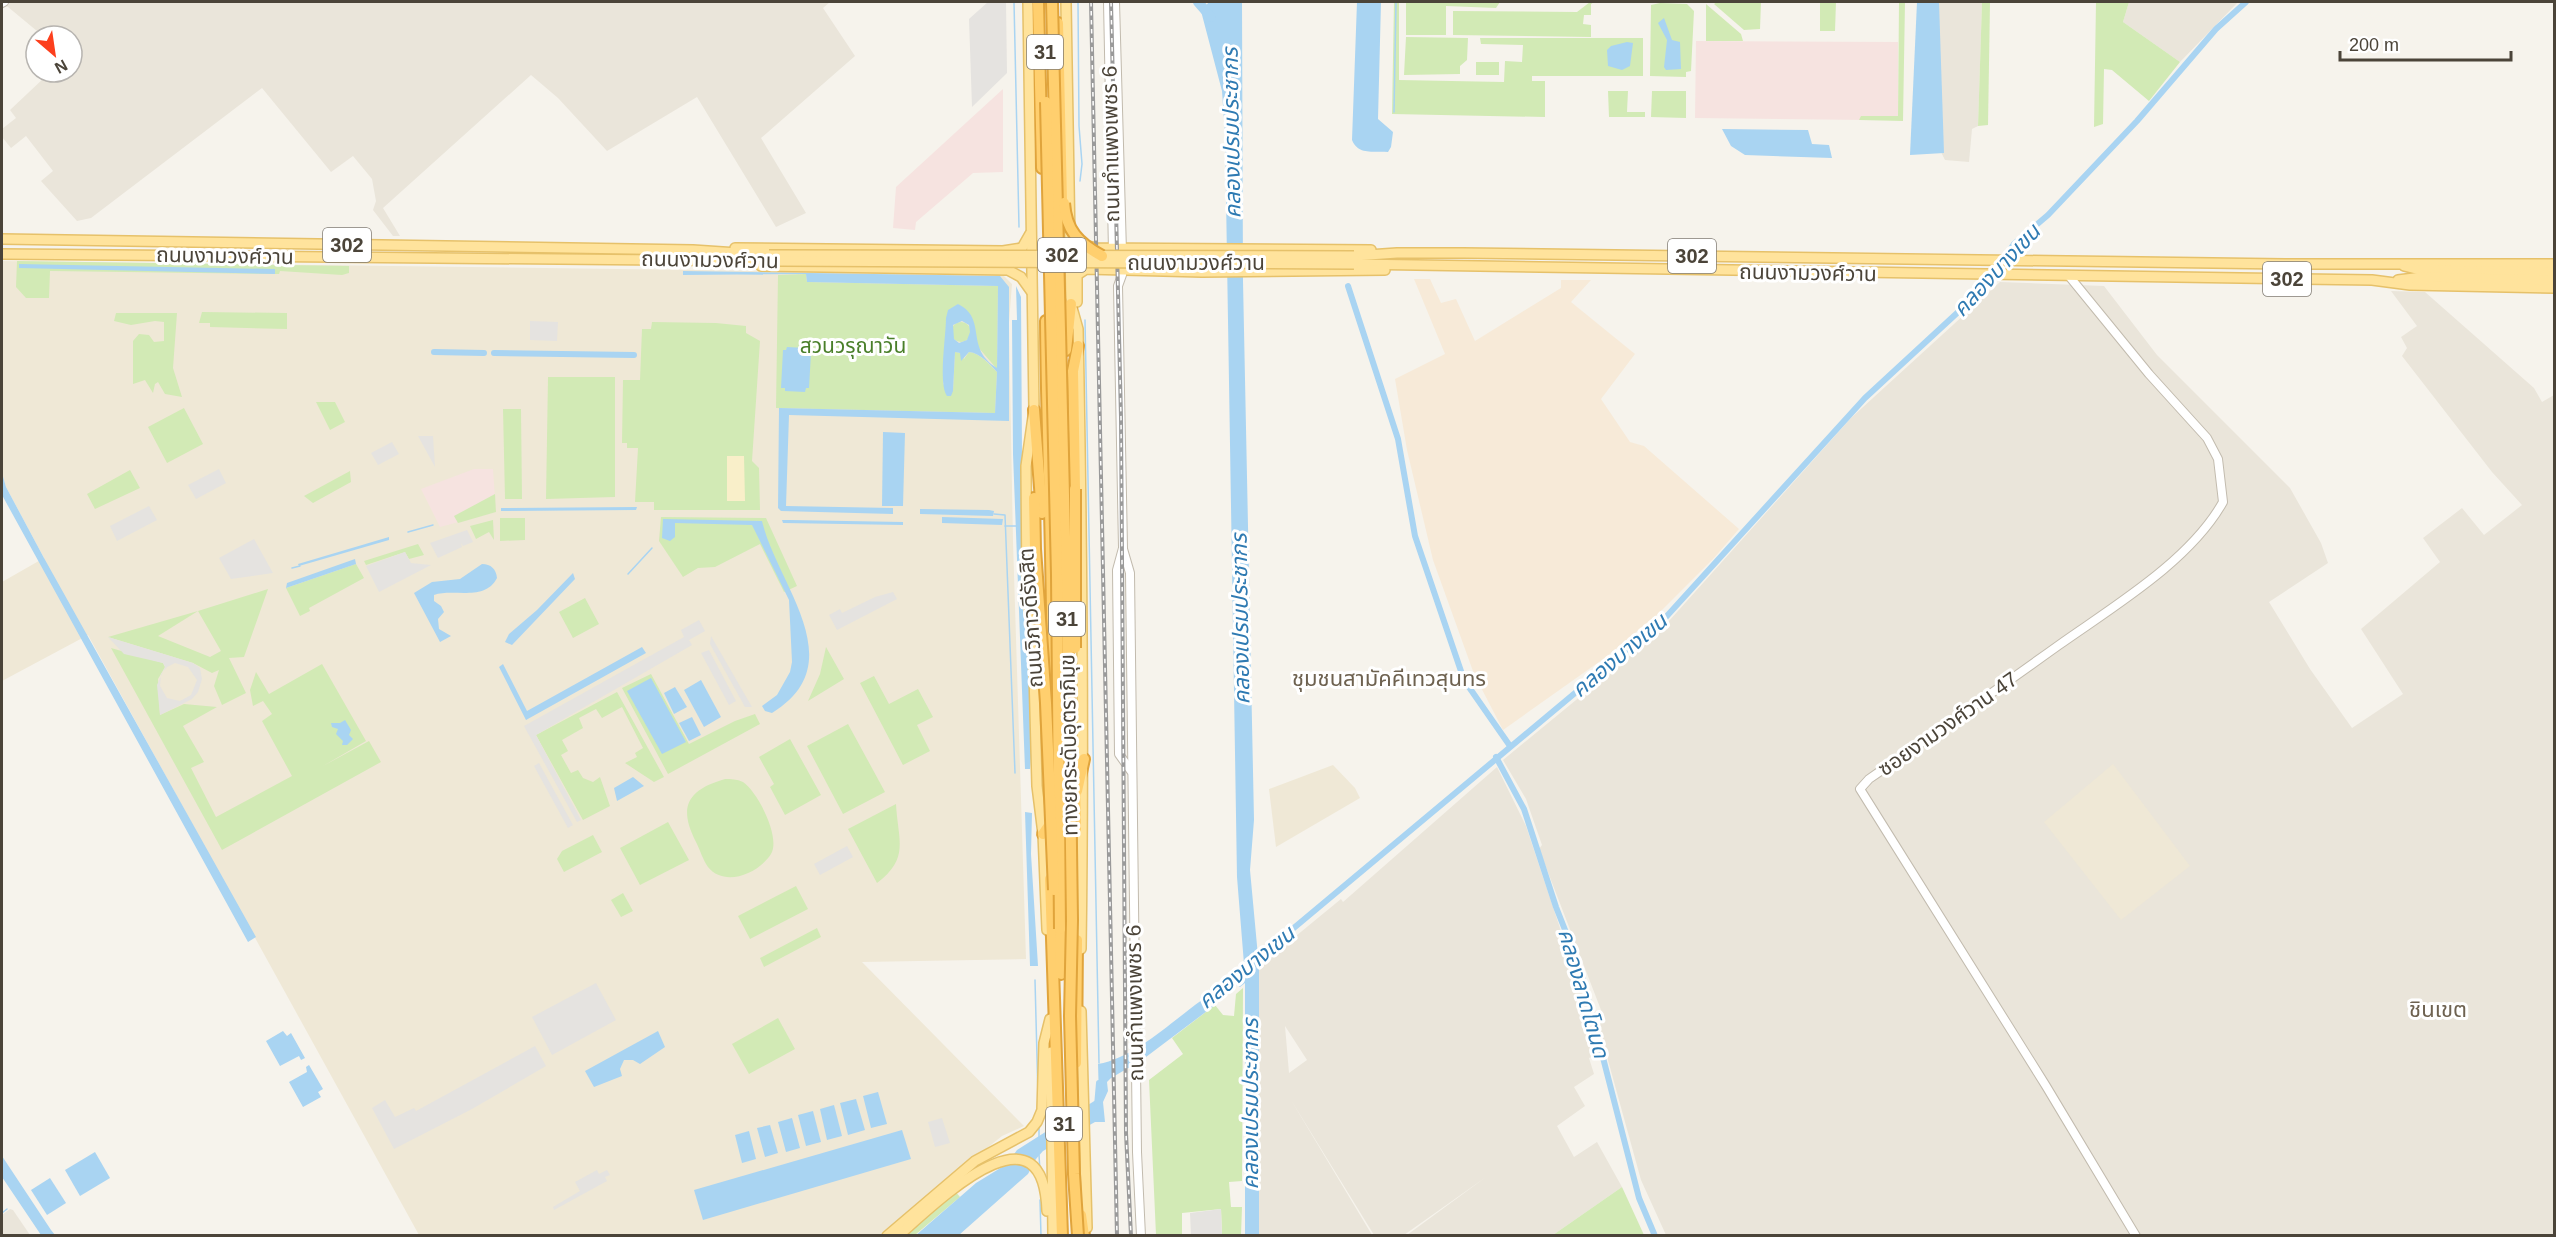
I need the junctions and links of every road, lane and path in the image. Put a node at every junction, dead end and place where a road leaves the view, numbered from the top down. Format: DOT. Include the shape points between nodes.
graph roads {
  1 [pos="1028,2"];
  2 [pos="1038,2"];
  3 [pos="1044,2"];
  4 [pos="1054,2"];
  5 [pos="1066,2"];
  6 [pos="1108,2"];
  7 [pos="1115,2"];
  8 [pos="1066,22"];
  9 [pos="1030,232"];
  10 [pos="2,239"];
  11 [pos="1117,247"];
  12 [pos="1156,247"];
  13 [pos="1003,250"];
  14 [pos="1397,253"];
  15 [pos="2,254"];
  16 [pos="693,255"];
  17 [pos="1102,256"];
  18 [pos="770,258"];
  19 [pos="1354,260"];
  20 [pos="2391,263"];
  21 [pos="2554,264"];
  22 [pos="1411,267"];
  23 [pos="1118,269"];
  24 [pos="1008,270"];
  25 [pos="1156,270"];
  26 [pos="2554,272"];
  27 [pos="2456,274"];
  28 [pos="2069,276"];
  29 [pos="2554,280"];
  30 [pos="2391,281"];
  31 [pos="2554,288"];
  32 [pos="1032,293"];
  33 [pos="1071,304"];
  34 [pos="1078,329"];
  35 [pos="1078,346"];
  36 [pos="1066,350"];
  37 [pos="1034,410"];
  38 [pos="1037,444"];
  39 [pos="1123,548"];
  40 [pos="1050,609"];
  41 [pos="1084,759"];
  42 [pos="1131,771"];
  43 [pos="1076,798"];
  44 [pos="1050,824"];
  45 [pos="1043,834"];
  46 [pos="1072,920"];
  47 [pos="1060,929"];
  48 [pos="1050,1019"];
  49 [pos="1080,1100"];
  50 [pos="1055,1115"];
  51 [pos="1080,1133"];
  52 [pos="1061,1234"];
  53 [pos="887,1236"];
  54 [pos="898,1236"];
  55 [pos="1048,1236"];
  56 [pos="1083,1236"];
  57 [pos="1141,1236"];
  58 [pos="2136,1236"];
  1 -- 9 [label="main road, ถนนวิภาวดีรังสิต / 31"];
  2 -- 40 [label="highway, ถนนวิภาวดีรังสิต / 31"];
  3 -- 47 [label="highway, ทางยกระดับอุตราภิมุข / 31, bridge" via="1057,575"];
  4 -- 17 [label="highway, bridge" via="1065,214 1074,237"];
  4 -- 36 [label="highway, ถนนวิภาวดีรังสิต / 31"];
  4 -- 46 [label="highway, ทางยกระดับอุตราภิมุข / 31, bridge"];
  5 -- 8 [label="main road, ถนนวิภาวดีรังสิต / 31"];
  6 -- 11 [label="street, ถนนกำแพงเพชร 6"];
  7 -- 11 [label="street, ถนนกำแพงเพชร 6"];
  8 -- 11 [label="main road" via="1071,60 1075,229 1089,246"];
  8 -- 33 [label="main road, ถนนวิภาวดีรังสิต / 31"];
  9 -- 13 [label="main road" via="1022,248"];
  9 -- 32 [label="main road, ถนนวิภาวดีรังสิต / 31"];
  10 -- 16 [label="main road, ถนนงามวงศ์วาน / 302"];
  11 -- 12 [label="main road"];
  11 -- 23 [label="street, ถนนกำแพงเพชร 6"];
  12 -- 14 [label="main road"];
  12 -- 25 [label="main road" via="1143,252 1143,265"];
  13 -- 16 [label="main road" via="746,248"];
  13 -- 24 [label="main road" via="1014,258"];
  14 -- 19 [label="main road, ถนนงามวงศ์วาน / 302"];
  14 -- 20 [label="main road, ถนนงามวงศ์วาน / 302"];
  15 -- 16 [label="main road, ถนนงามวงศ์วาน / 302"];
  16 -- 18 [label="main road, ถนนงามวงศ์วาน / 302"];
  16 -- 24 [label="main road" via="745,266"];
  17 -- 18 [label="main road, ถนนงามวงศ์วาน / 302, bridge"];
  17 -- 19 [label="main road, ถนนงามวงศ์วาน / 302, bridge"];
  18 -- 19 [label="main road, ถนนงามวงศ์วาน / 302, bridge"];
  19 -- 22 [label="main road, ถนนงามวงศ์วาน / 302"];
  20 -- 21 [label="main road, ถนนงามวงศ์วาน / 302"];
  20 -- 27 [label="main road, ถนนงามวงศ์วาน / 302"];
  22 -- 25 [label="main road" via="1357,272"];
  22 -- 28 [label="main road, ถนนงามวงศ์วาน / 302"];
  23 -- 25 [label="main road"];
  23 -- 34 [label="main road" via="1086,269 1077,275"];
  23 -- 39 [label="street, ถนนกำแพงเพชร 6"];
  24 -- 32 [label="main road" via="1021,276"];
  26 -- 27 [label="main road, ถนนงามวงศ์วาน / 302"];
  27 -- 29 [label="main road, ถนนงามวงศ์วาน / 302"];
  27 -- 30 [label="main road, ถนนงามวงศ์วาน / 302"];
  28 -- 30 [label="main road, ถนนงามวงศ์วาน / 302"];
  28 -- 58 [label="street, ซอยงามวงศ์วาน 47" via="2207,438 2218,459 2223,502 2191,545 2146,581 1860,789"];
  30 -- 31 [label="main road, ถนนงามวงศ์วาน / 302" via="2410,285"];
  32 -- 37 [label="main road, ถนนวิภาวดีรังสิต / 31"];
  33 -- 34 [label="main road, ถนนวิภาวดีรังสิต / 31"];
  33 -- 36 [label="highway"];
  34 -- 35 [label="main road, ถนนวิภาวดีรังสิต / 31"];
  35 -- 41 [label="main road, ถนนวิภาวดีรังสิต / 31"];
  35 -- 46 [label="highway, bridge" via="1073,371"];
  36 -- 43 [label="highway, ถนนวิภาวดีรังสิต / 31" via="1062,604"];
  37 -- 38 [label="highway"];
  37 -- 45 [label="main road, ถนนวิภาวดีรังสิต / 31" via="1026,466 1027,590"];
  38 -- 40 [label="highway"];
  38 -- 47 [label="highway, bridge" via="1035,549 1052,869"];
  39 -- 42 [label="street, ถนนกำแพงเพชร 6" via="1130,573"];
  39 -- 42 [label="street, ถนนกำแพงเพชร 6" via="1117,570 1119,754"];
  40 -- 44 [label="highway, ถนนวิภาวดีรังสิต / 31"];
  41 -- 43 [label="highway"];
  41 -- 49 [label="main road, ถนนวิภาวดีรังสิต / 31"];
  42 -- 57 [label="street, ถนนกำแพงเพชร 6"];
  43 -- 49 [label="highway, ถนนวิภาวดีรังสิต / 31"];
  44 -- 45 [label="highway"];
  44 -- 50 [label="highway, ถนนวิภาวดีรังสิต / 31"];
  45 -- 48 [label="main road, ถนนวิภาวดีรังสิต / 31"];
  46 -- 56 [label="highway, ทางยกระดับอุตราภิมุข / 31, bridge" via="1074,1174"];
  47 -- 52 [label="highway, ทางยกระดับอุตราภิมุข / 31"];
  48 -- 50 [label="main road, ถนนวิภาวดีรังสิต / 31"];
  48 -- 53 [label="main road" via="1044,1043 1042,1110 1037,1122 1029,1132 975,1161"];
  49 -- 51 [label="highway, ถนนวิภาวดีรังสิต / 31, bridge"];
  50 -- 52 [label="highway, ถนนวิภาวดีรังสิต / 31"];
  51 -- 56 [label="main road, ถนนวิภาวดีรังสิต / 31"];
  51 -- 56 [label="highway, ถนนวิภาวดีรังสิต / 31"];
  54 -- 55 [label="main road" via="983,1168 1017,1159 1041,1174"];
}
